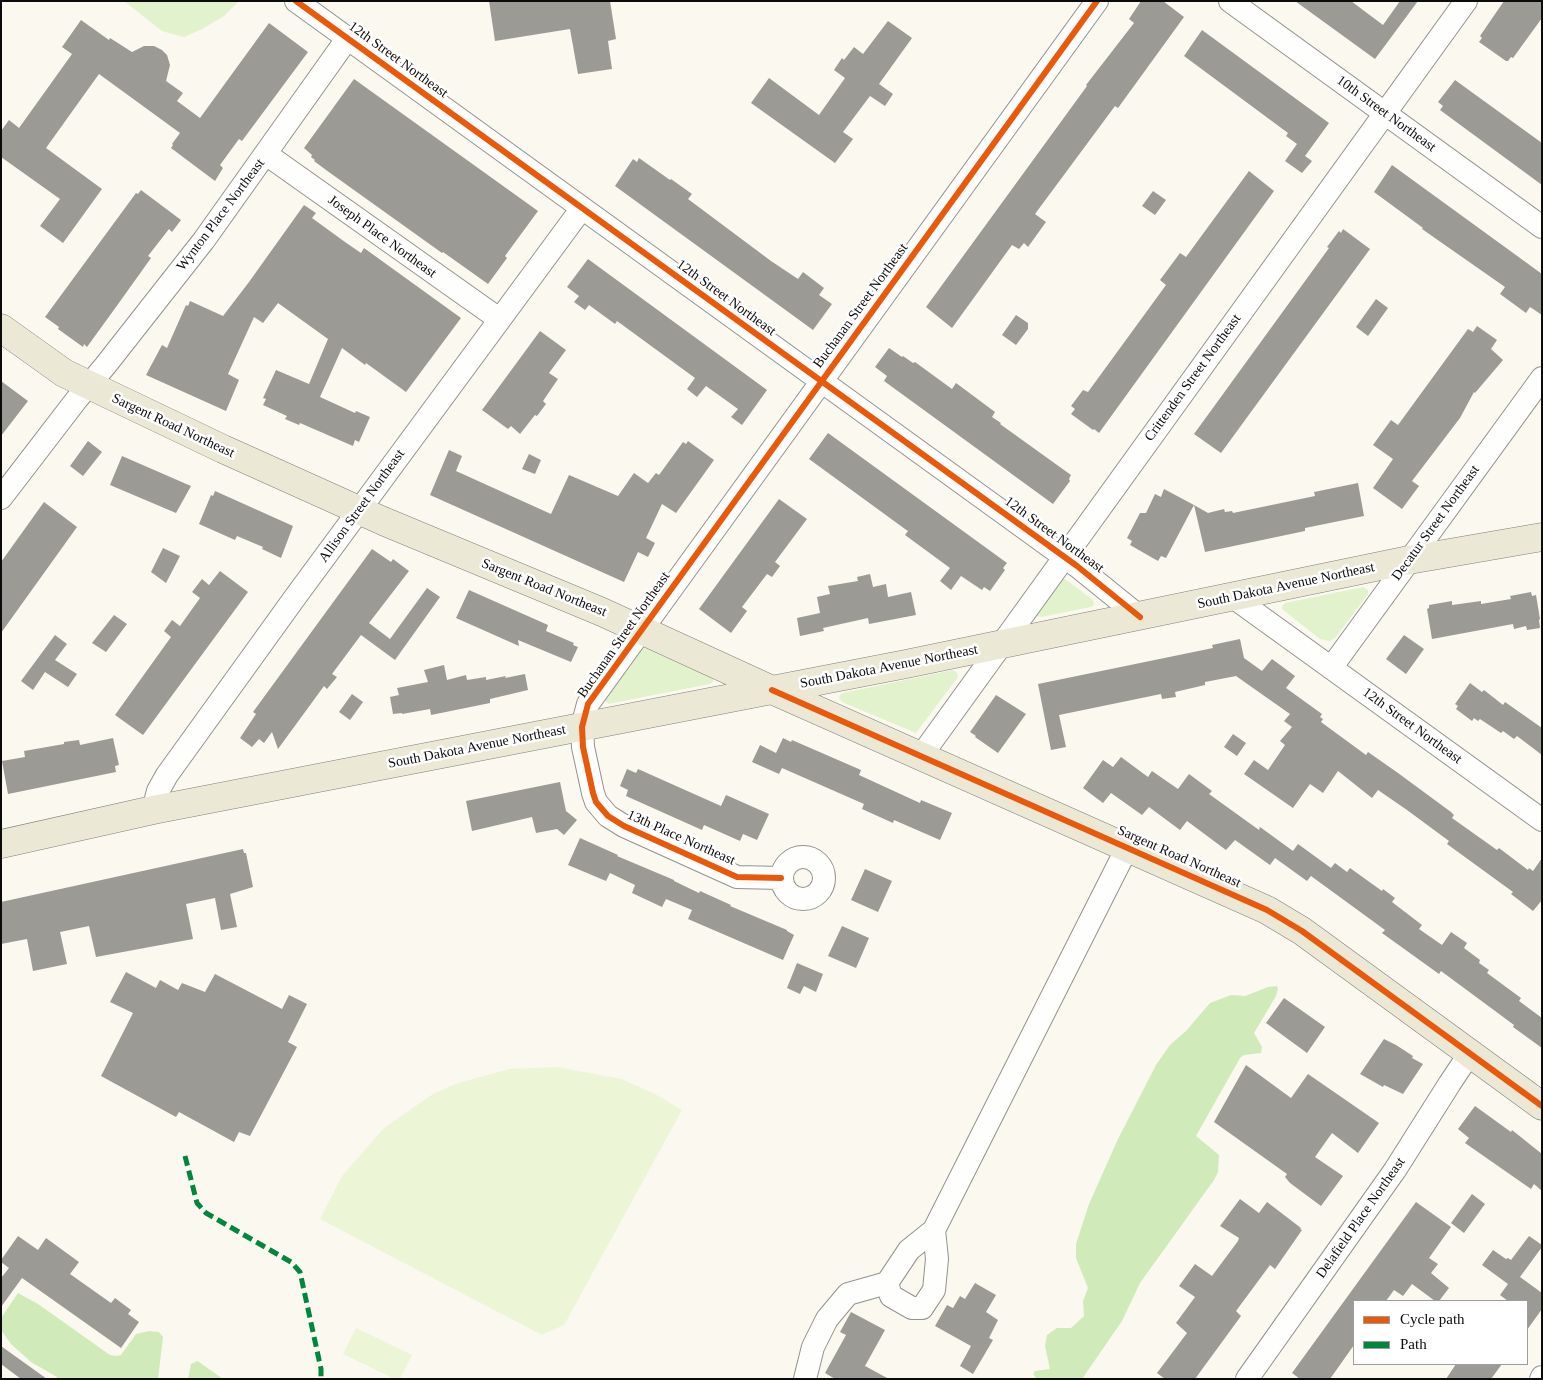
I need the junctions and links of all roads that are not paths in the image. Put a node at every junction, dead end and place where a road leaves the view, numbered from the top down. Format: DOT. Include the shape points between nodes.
graph roads {
  1 [pos="296,1"];
  2 [pos="1097,1"];
  3 [pos="1230,1"];
  4 [pos="1466,1"];
  5 [pos="347,39"];
  6 [pos="1385,114"];
  7 [pos="266,154"];
  8 [pos="582,208"];
  9 [pos="1542,227"];
  10 [pos="499,320"];
  11 [pos="1,328"];
  12 [pos="1542,378"];
  13 [pos="821,382"];
  14 [pos="88,386"];
  15 [pos="1,498"];
  16 [pos="359,510"];
  17 [pos="1542,537"];
  18 [pos="1064,558"];
  19 [pos="1410,560"];
  20 [pos="1233,597"];
  21 [pos="1140,617"];
  22 [pos="641,630"];
  23 [pos="999,645"];
  24 [pos="1331,668"];
  25 [pos="772,690"];
  26 [pos="582,727"];
  27 [pos="921,756"];
  28 [pos="152,810"];
  29 [pos="1542,820"];
  30 [pos="1,844"];
  31 [pos="1127,848"];
  32 [pos="781,878"];
  33 [pos="1470,1054"];
  34 [pos="1542,1106"];
  35 [pos="934,1230"];
  36 [pos="887,1283"];
  37 [pos="805,1379"];
  38 [pos="1246,1379"];
  1 -- 5 [label="street, 12th Street Northeast"];
  2 -- 13 [label="street, Buchanan Street Northeast"];
  3 -- 6 [label="street, 10th Street Northeast"];
  4 -- 6 [label="street, Crittenden Street Northeast"];
  5 -- 7 [label="street, Wynton Place Northeast"];
  5 -- 8 [label="street, 12th Street Northeast"];
  6 -- 9 [label="street, 10th Street Northeast"];
  6 -- 18 [label="street, Crittenden Street Northeast"];
  7 -- 10 [label="street, Joseph Place Northeast"];
  7 -- 14 [label="street, Wynton Place Northeast" via="204,240"];
  8 -- 10 [label="street, Allison Street Northeast"];
  8 -- 13 [label="street, 12th Street Northeast"];
  10 -- 16 [label="street, Allison Street Northeast"];
  11 -- 14 [label="main road, Sargent Road Northeast"];
  12 -- 19 [label="street, Decatur Street Northeast"];
  13 -- 18 [label="street, 12th Street Northeast"];
  13 -- 22 [label="street, Buchanan Street Northeast"];
  14 -- 15 [label="street, Wynton Place Northeast"];
  14 -- 16 [label="main road, Sargent Road Northeast"];
  16 -- 22 [label="main road, Sargent Road Northeast"];
  16 -- 28 [label="street, Allison Street Northeast" via="167,775"];
  17 -- 19 [label="main road, South Dakota Avenue Northeast"];
  18 -- 21 [label="street, 12th Street Northeast"];
  18 -- 23 [label="street, Crittenden Street Northeast"];
  19 -- 20 [label="main road, South Dakota Avenue Northeast"];
  19 -- 24 [label="street, Decatur Street Northeast"];
  20 -- 21 [label="main road, South Dakota Avenue Northeast"];
  20 -- 24 [label="street, 12th Street Northeast"];
  21 -- 23 [label="main road, South Dakota Avenue Northeast"];
  22 -- 25 [label="main road, Sargent Road Northeast"];
  22 -- 26 [label="street, Buchanan Street Northeast" via="591,698"];
  23 -- 25 [label="main road, South Dakota Avenue Northeast"];
  23 -- 27 [label="street, Crittenden Street Northeast"];
  24 -- 29 [label="street, 12th Street Northeast"];
  25 -- 26 [label="main road, South Dakota Avenue Northeast"];
  25 -- 27 [label="main road, Sargent Road Northeast"];
  26 -- 28 [label="main road, South Dakota Avenue Northeast"];
  26 -- 32 [label="street, 13th Place Northeast" via="593,793 608,816 737,876"];
  27 -- 31 [label="main road, Sargent Road Northeast"];
  28 -- 30 [label="main road, South Dakota Avenue Northeast"];
  31 -- 33 [label="main road, Sargent Road Northeast" via="1281,918"];
  31 -- 35 [label="street"];
  33 -- 34 [label="main road, Sargent Road Northeast"];
  33 -- 38 [label="street, Delafield Place Northeast" via="1395,1170"];
  35 -- 36 [label="street" via="909,1250"];
  35 -- 36 [label="street" via="937,1259 934,1290 922,1308 912,1308 891,1296"];
  36 -- 37 [label="street" via="848,1294 827,1319 813,1347"];
}
